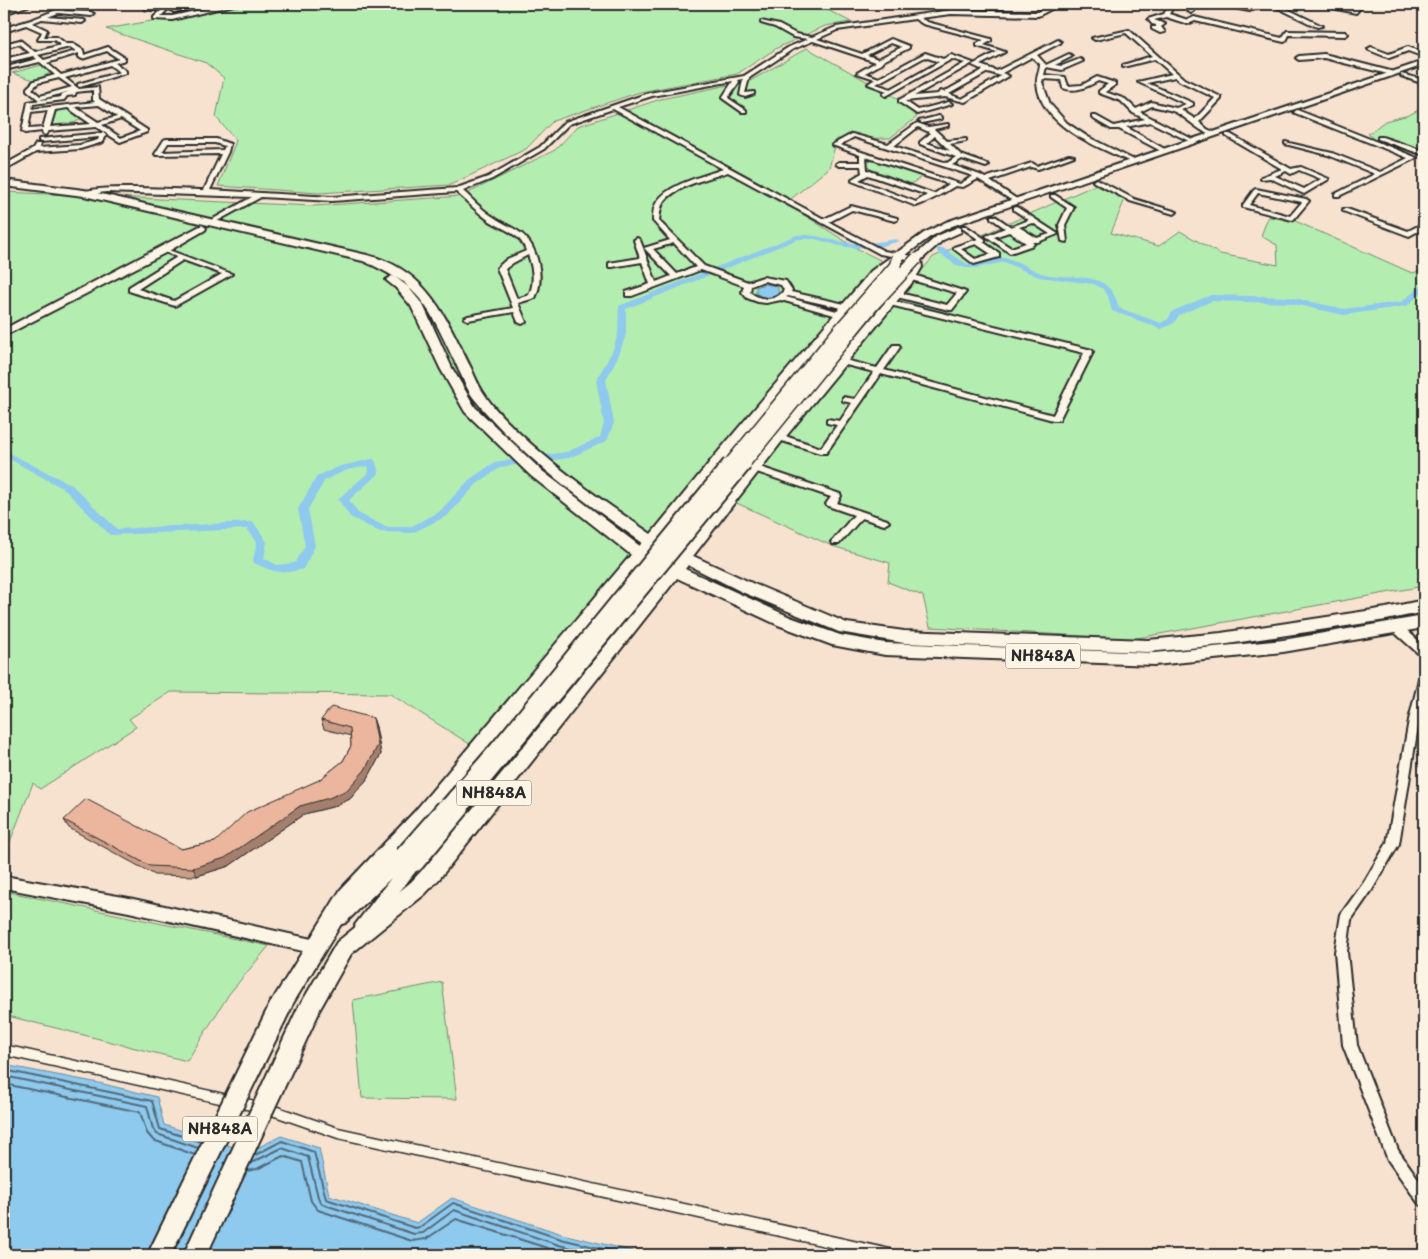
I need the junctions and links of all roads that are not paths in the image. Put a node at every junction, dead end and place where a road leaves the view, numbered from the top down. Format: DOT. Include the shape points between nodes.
graph roads {
  1 [pos="30,4"];
  2 [pos="201,4"];
  3 [pos="208,4"];
  4 [pos="235,4"];
  5 [pos="1058,4"];
  6 [pos="1172,4"];
  7 [pos="1194,4"];
  8 [pos="1217,4"];
  9 [pos="1267,4"];
  10 [pos="1273,4"];
  11 [pos="1360,4"];
  12 [pos="1416,4"];
  13 [pos="5,5"];
  14 [pos="75,5"];
  15 [pos="1424,5"];
  16 [pos="168,6"];
  17 [pos="147,8"];
  18 [pos="214,8"];
  19 [pos="178,9"];
  20 [pos="1340,9"];
  21 [pos="11,10"];
  22 [pos="1191,11"];
  23 [pos="56,12"];
  24 [pos="4,13"];
  25 [pos="161,13"];
  26 [pos="91,14"];
  27 [pos="24,15"];
  28 [pos="185,15"];
  29 [pos="1166,16"];
  30 [pos="915,17"];
  31 [pos="41,18"];
  32 [pos="82,21"];
  33 [pos="763,22"];
  34 [pos="27,23"];
  35 [pos="1319,26"];
  36 [pos="1154,28"];
  37 [pos="4,30"];
  38 [pos="1345,34"];
  39 [pos="813,38"];
  40 [pos="1095,38"];
  41 [pos="40,39"];
  42 [pos="884,39"];
  43 [pos="891,41"];
  44 [pos="1058,42"];
  45 [pos="22,44"];
  46 [pos="4,46"];
  47 [pos="65,46"];
  48 [pos="1371,49"];
  49 [pos="34,54"];
  50 [pos="82,54"];
  51 [pos="892,54"];
  52 [pos="1033,55"];
  53 [pos="1424,55"];
  54 [pos="861,56"];
  55 [pos="1069,56"];
  56 [pos="899,57"];
  57 [pos="1156,57"];
  58 [pos="1299,58"];
  59 [pos="906,59"];
  60 [pos="4,61"];
  61 [pos="42,61"];
  62 [pos="878,61"];
  63 [pos="914,61"];
  64 [pos="943,61"];
  65 [pos="1080,61"];
  66 [pos="111,63"];
  67 [pos="1424,63"];
  68 [pos="973,64"];
  69 [pos="1046,66"];
  70 [pos="1125,66"];
  71 [pos="4,67"];
  72 [pos="98,67"];
  73 [pos="1424,68"];
  74 [pos="987,70"];
  75 [pos="912,73"];
  76 [pos="997,73"];
  77 [pos="1106,74"];
  78 [pos="918,75"];
  79 [pos="1176,75"];
  80 [pos="1398,75"];
  81 [pos="60,77"];
  82 [pos="746,77"];
  83 [pos="1041,77"];
  84 [pos="876,78"];
  85 [pos="973,78"];
  86 [pos="735,79"];
  87 [pos="1098,79"];
  88 [pos="937,81"];
  89 [pos="1424,82"];
  90 [pos="905,83"];
  91 [pos="992,84"];
  92 [pos="958,86"];
  93 [pos="1085,86"];
  94 [pos="74,87"];
  95 [pos="924,89"];
  96 [pos="978,92"];
  97 [pos="1101,92"];
  98 [pos="944,95"];
  99 [pos="739,98"];
  100 [pos="918,98"];
  101 [pos="905,99"];
  102 [pos="100,103"];
  103 [pos="949,104"];
  104 [pos="68,106"];
  105 [pos="613,107"];
  106 [pos="52,108"];
  107 [pos="934,108"];
  108 [pos="1303,109"];
  109 [pos="29,110"];
  110 [pos="1176,110"];
  111 [pos="744,112"];
  112 [pos="917,112"];
  113 [pos="1135,112"];
  114 [pos="122,117"];
  115 [pos="939,118"];
  116 [pos="1094,118"];
  117 [pos="926,120"];
  118 [pos="1151,120"];
  119 [pos="1196,122"];
  120 [pos="98,125"];
  121 [pos="946,125"];
  122 [pos="1121,127"];
  123 [pos="47,128"];
  124 [pos="932,130"];
  125 [pos="106,134"];
  126 [pos="1135,134"];
  127 [pos="1214,134"];
  128 [pos="1228,135"];
  129 [pos="1122,137"];
  130 [pos="41,140"];
  131 [pos="912,140"];
  132 [pos="964,140"];
  133 [pos="1193,141"];
  134 [pos="878,143"];
  135 [pos="946,143"];
  136 [pos="1287,143"];
  137 [pos="889,147"];
  138 [pos="932,147"];
  139 [pos="35,150"];
  140 [pos="1165,151"];
  141 [pos="225,152"];
  142 [pos="908,153"];
  143 [pos="1424,153"];
  144 [pos="861,154"];
  145 [pos="918,156"];
  146 [pos="960,156"];
  147 [pos="1071,156"];
  148 [pos="1133,161"];
  149 [pos="938,163"];
  150 [pos="839,164"];
  151 [pos="863,164"];
  152 [pos="891,164"];
  153 [pos="986,165"];
  154 [pos="947,166"];
  155 [pos="4,168"];
  156 [pos="727,170"];
  157 [pos="1289,170"];
  158 [pos="868,172"];
  159 [pos="1380,174"];
  160 [pos="978,176"];
  161 [pos="1271,176"];
  162 [pos="1264,178"];
  163 [pos="920,180"];
  164 [pos="985,180"];
  165 [pos="1096,181"];
  166 [pos="898,183"];
  167 [pos="4,184"];
  168 [pos="954,184"];
  169 [pos="458,190"];
  170 [pos="1299,190"];
  171 [pos="4,192"];
  172 [pos="206,192"];
  173 [pos="883,192"];
  174 [pos="84,193"];
  175 [pos="260,195"];
  176 [pos="932,195"];
  177 [pos="1338,195"];
  178 [pos="1053,196"];
  179 [pos="1282,196"];
  180 [pos="1019,206"];
  181 [pos="1345,210"];
  182 [pos="1174,212"];
  183 [pos="993,217"];
  184 [pos="895,219"];
  185 [pos="1033,220"];
  186 [pos="822,222"];
  187 [pos="206,225"];
  188 [pos="1424,225"];
  189 [pos="964,227"];
  190 [pos="1010,229"];
  191 [pos="1409,234"];
  192 [pos="1402,239"];
  193 [pos="637,240"];
  194 [pos="1066,240"];
  195 [pos="675,241"];
  196 [pos="978,242"];
  197 [pos="644,248"];
  198 [pos="164,250"];
  199 [pos="530,252"];
  200 [pos="182,257"];
  201 [pos="898,257"];
  202 [pos="916,259"];
  203 [pos="644,260"];
  204 [pos="612,264"];
  205 [pos="701,268"];
  206 [pos="911,276"];
  207 [pos="676,277"];
  208 [pos="654,285"];
  209 [pos="748,285"];
  210 [pos="629,294"];
  211 [pos="896,294"];
  212 [pos="784,296"];
  213 [pos="889,302"];
  214 [pos="516,305"];
  215 [pos="843,310"];
  216 [pos="468,318"];
  217 [pos="874,320"];
  218 [pos="522,322"];
  219 [pos="4,333"];
  220 [pos="896,347"];
  221 [pos="841,361"];
  222 [pos="879,371"];
  223 [pos="846,398"];
  224 [pos="858,402"];
  225 [pos="830,421"];
  226 [pos="842,424"];
  227 [pos="779,437"];
  228 [pos="527,447"];
  229 [pos="754,468"];
  230 [pos="860,514"];
  231 [pos="884,522"];
  232 [pos="836,542"];
  233 [pos="646,548"];
  234 [pos="680,564"];
  235 [pos="1424,606"];
  236 [pos="1424,622"];
  237 [pos="1397,628"];
  238 [pos="1424,652"];
  239 [pos="1424,679"];
  240 [pos="410,859"];
  241 [pos="4,882"];
  242 [pos="330,928"];
  243 [pos="316,947"];
  244 [pos="344,948"];
  245 [pos="4,1050"];
  246 [pos="1424,1199"];
  247 [pos="159,1255"];
  248 [pos="195,1255"];
  249 [pos="890,1255"];
  1 -- 21 [label="street"];
  2 -- 19 [label="street"];
  3 -- 18 [label="street"];
  4 -- 18 [label="street"];
  5 -- 30 [label="street" via="1038,14 950,12"];
  6 -- 29 [label="street"];
  7 -- 22 [label="street"];
  8 -- 9 [label="street" via="1249,9"];
  10 -- 35 [label="street"];
  11 -- 20 [label="street" via="1354,12"];
  12 -- 15 [label="main road"];
  13 -- 21 [label="street"];
  14 -- 23 [label="street"];
  16 -- 17 [label="street"];
  16 -- 25 [label="street"];
  18 -- 28 [label="street"];
  19 -- 25 [label="street"];
  19 -- 28 [label="street"];
  21 -- 24 [label="street"];
  21 -- 27 [label="street"];
  23 -- 26 [label="street"];
  23 -- 31 [label="street"];
  25 -- 28 [label="street" via="156,18"];
  29 -- 36 [label="street" via="1151,20 1154,24 1162,24 1158,26 1162,32"];
  29 -- 38 [label="street" via="1188,22 1194,19 1284,40 1287,33"];
  30 -- 39 [label="street" via="836,29"];
  30 -- 68 [label="street" via="925,23 989,40 979,45 1002,52"];
  31 -- 32 [label="street"];
  31 -- 34 [label="street"];
  33 -- 39 [label="street" via="796,36"];
  34 -- 37 [label="street"];
  34 -- 41 [label="street" via="45,31"];
  39 -- 54 [label="street"];
  39 -- 82 [label="street"];
  40 -- 57 [label="street" via="1127,30"];
  41 -- 45 [label="street"];
  41 -- 47 [label="street" via="55,38"];
  42 -- 43 [label="street"];
  43 -- 51 [label="street" via="907,47"];
  43 -- 54 [label="street"];
  44 -- 52 [label="street"];
  45 -- 46 [label="street"];
  45 -- 49 [label="street"];
  47 -- 49 [label="street"];
  47 -- 50 [label="street" via="71,45"];
  48 -- 53 [label="street" via="1389,56 1408,49"];
  49 -- 60 [label="street"];
  49 -- 61 [label="street"];
  50 -- 61 [label="street"];
  50 -- 66 [label="street" via="108,49 123,59"];
  50 -- 72 [label="street"];
  51 -- 56 [label="street"];
  51 -- 62 [label="street"];
  52 -- 69 [label="street"];
  52 -- 76 [label="street"];
  54 -- 62 [label="street"];
  55 -- 69 [label="street"];
  57 -- 70 [label="street"];
  57 -- 79 [label="street"];
  58 -- 80 [label="street" via="1324,56"];
  59 -- 63 [label="street"];
  61 -- 71 [label="street"];
  61 -- 81 [label="street"];
  62 -- 84 [label="street" via="881,62 860,73"];
  63 -- 64 [label="street" via="924,56"];
  63 -- 90 [label="street" via="871,84 889,92"];
  64 -- 68 [label="street" via="951,57"];
  64 -- 78 [label="street"];
  65 -- 69 [label="street" via="1062,68"];
  66 -- 72 [label="street"];
  66 -- 94 [label="street" via="124,72"];
  67 -- 80 [label="main road"];
  68 -- 74 [label="street"];
  68 -- 88 [label="street"];
  69 -- 83 [label="street"];
  72 -- 81 [label="street"];
  73 -- 80 [label="main road"];
  74 -- 76 [label="street"];
  74 -- 85 [label="street"];
  75 -- 78 [label="street"];
  76 -- 91 [label="street" via="1006,76"];
  77 -- 87 [label="street"];
  78 -- 88 [label="street"];
  78 -- 90 [label="street"];
  79 -- 110 [label="street" via="1141,82 1191,104"];
  79 -- 119 [label="street" via="1219,98"];
  80 -- 89 [label="street"];
  80 -- 108 [label="main road"];
  81 -- 94 [label="street"];
  81 -- 94 [label="street" via="36,82 29,89 39,98"];
  82 -- 86 [label="street"];
  82 -- 99 [label="street" via="742,92 749,94"];
  83 -- 93 [label="street" via="1063,78 1066,88"];
  83 -- 148 [label="street" via="1039,82 1047,104 1068,129"];
  85 -- 91 [label="street"];
  85 -- 92 [label="street"];
  86 -- 105 [label="street" via="651,94"];
  86 -- 111 [label="street" via="725,98"];
  87 -- 93 [label="street"];
  87 -- 97 [label="street" via="1113,84"];
  88 -- 95 [label="street"];
  90 -- 95 [label="street"];
  91 -- 96 [label="street"];
  92 -- 96 [label="street"];
  92 -- 98 [label="street"];
  93 -- 97 [label="street"];
  95 -- 98 [label="street"];
  95 -- 101 [label="street"];
  96 -- 98 [label="street" via="963,101"];
  97 -- 113 [label="street" via="1123,100"];
  98 -- 100 [label="street"];
  100 -- 101 [label="street"];
  100 -- 107 [label="street"];
  101 -- 112 [label="street" via="901,101"];
  102 -- 104 [label="street"];
  102 -- 109 [label="street" via="96,100 96,88 73,91 64,98 30,103"];
  102 -- 114 [label="street"];
  103 -- 107 [label="street"];
  104 -- 106 [label="street"];
  104 -- 120 [label="street"];
  105 -- 156 [label="street"];
  105 -- 169 [label="street" via="567,123 542,148 490,178"];
  106 -- 109 [label="street"];
  106 -- 123 [label="street"];
  107 -- 112 [label="street"];
  108 -- 127 [label="main road"];
  108 -- 128 [label="main road"];
  108 -- 143 [label="street"];
  108 -- 159 [label="street" via="1413,158"];
  109 -- 123 [label="street" via="25,131"];
  110 -- 113 [label="street" via="1151,104"];
  110 -- 119 [label="street"];
  112 -- 117 [label="street"];
  113 -- 118 [label="street"];
  114 -- 120 [label="street"];
  114 -- 125 [label="street" via="145,131 120,140"];
  115 -- 117 [label="street"];
  116 -- 122 [label="street" via="1113,128"];
  117 -- 124 [label="street" via="922,121"];
  118 -- 122 [label="street"];
  118 -- 133 [label="street"];
  119 -- 127 [label="street"];
  120 -- 123 [label="street"];
  120 -- 125 [label="street"];
  121 -- 124 [label="street"];
  122 -- 126 [label="street"];
  123 -- 130 [label="street"];
  124 -- 131 [label="street"];
  124 -- 131 [label="street" via="917,125"];
  124 -- 135 [label="street"];
  125 -- 130 [label="street"];
  125 -- 139 [label="street" via="101,141 91,144"];
  126 -- 129 [label="street"];
  126 -- 140 [label="street"];
  127 -- 133 [label="main road"];
  128 -- 157 [label="street"];
  128 -- 165 [label="main road"];
  130 -- 139 [label="street"];
  131 -- 137 [label="street"];
  131 -- 138 [label="street"];
  132 -- 135 [label="street"];
  133 -- 140 [label="main road"];
  134 -- 137 [label="street"];
  134 -- 144 [label="street"];
  134 -- 144 [label="street" via="854,135 835,145"];
  135 -- 146 [label="street"];
  136 -- 159 [label="street" via="1330,154"];
  137 -- 142 [label="street"];
  138 -- 145 [label="street"];
  138 -- 146 [label="street"];
  139 -- 155 [label="street"];
  140 -- 148 [label="main road"];
  141 -- 141 [label="street" via="216,152 158,154 166,141 220,142 228,145"];
  141 -- 172 [label="street"];
  142 -- 145 [label="street"];
  142 -- 152 [label="street"];
  144 -- 151 [label="street"];
  144 -- 152 [label="street"];
  145 -- 149 [label="street"];
  146 -- 153 [label="street"];
  146 -- 154 [label="street"];
  147 -- 164 [label="street"];
  148 -- 180 [label="main road"];
  149 -- 154 [label="street"];
  149 -- 163 [label="street"];
  150 -- 151 [label="street"];
  151 -- 158 [label="street" via="864,171"];
  152 -- 163 [label="street"];
  154 -- 160 [label="street"];
  156 -- 186 [label="street"];
  156 -- 195 [label="street" via="681,187 660,201 656,221"];
  157 -- 161 [label="street"];
  157 -- 170 [label="street" via="1299,168 1326,179 1304,192"];
  158 -- 166 [label="street"];
  158 -- 173 [label="street" via="854,180"];
  159 -- 177 [label="street"];
  160 -- 164 [label="street"];
  160 -- 168 [label="street" via="961,186"];
  161 -- 162 [label="street"];
  161 -- 170 [label="street"];
  163 -- 166 [label="street"];
  163 -- 168 [label="street"];
  163 -- 176 [label="street"];
  164 -- 180 [label="street"];
  165 -- 178 [label="main road"];
  165 -- 182 [label="street" via="1132,200"];
  166 -- 173 [label="street"];
  167 -- 174 [label="main road"];
  168 -- 176 [label="street"];
  169 -- 175 [label="street" via="332,199"];
  169 -- 199 [label="street" via="490,218 516,233 529,245"];
  170 -- 179 [label="street" via="1287,190"];
  171 -- 187 [label="main road" via="100,204"];
  172 -- 174 [label="street" via="106,190"];
  172 -- 175 [label="street"];
  173 -- 176 [label="street" via="916,204"];
  174 -- 187 [label="main road"];
  175 -- 187 [label="street"];
  178 -- 180 [label="main road"];
  178 -- 194 [label="street" via="1071,207 1062,225"];
  179 -- 179 [label="street" via="1306,201 1292,218 1245,206 1256,191"];
  180 -- 183 [label="main road"];
  180 -- 185 [label="street"];
  180 -- 201 [label="main road" via="937,229"];
  181 -- 191 [label="street"];
  183 -- 189 [label="main road"];
  183 -- 190 [label="street"];
  184 -- 186 [label="street" via="851,208"];
  185 -- 185 [label="street" via="1040,225 1054,234 1036,241 1014,227"];
  186 -- 201 [label="street" via="882,253"];
  187 -- 198 [label="street"];
  187 -- 228 [label="main road" via="367,258 412,282 437,313 479,397"];
  187 -- 233 [label="main road" via="350,260 400,285 417,305 446,368 470,409 536,473"];
  188 -- 191 [label="street"];
  189 -- 196 [label="street" via="983,240"];
  189 -- 202 [label="main road" via="940,238"];
  190 -- 190 [label="street" via="1017,234 1031,244 1010,251 989,236"];
  191 -- 192 [label="street"];
  193 -- 197 [label="street"];
  195 -- 197 [label="street"];
  195 -- 205 [label="street"];
  196 -- 196 [label="street" via="996,255 974,262 956,248"];
  197 -- 203 [label="street"];
  197 -- 207 [label="street"];
  198 -- 200 [label="street"];
  198 -- 219 [label="street"];
  199 -- 214 [label="street" via="538,287 532,296"];
  199 -- 214 [label="street" via="501,268"];
  200 -- 200 [label="street" via="228,274 175,304 132,289"];
  201 -- 202 [label="street"];
  201 -- 215 [label="main road" via="881,267"];
  201 -- 240 [label="main road, bridge" via="896,266 840,329"];
  202 -- 206 [label="main road" via="917,267"];
  202 -- 240 [label="main road, bridge" via="873,304 726,486"];
  203 -- 204 [label="street"];
  203 -- 208 [label="street"];
  205 -- 207 [label="street"];
  205 -- 209 [label="street"];
  206 -- 211 [label="main road"];
  206 -- 211 [label="street" via="962,292 949,308"];
  207 -- 208 [label="street"];
  208 -- 210 [label="street"];
  209 -- 212 [label="street" via="746,292 753,298 766,301"];
  209 -- 212 [label="street" via="770,279 786,286"];
  211 -- 213 [label="main road"];
  212 -- 215 [label="street"];
  213 -- 217 [label="main road"];
  213 -- 222 [label="street" via="1089,352 1056,418"];
  214 -- 216 [label="street"];
  214 -- 218 [label="street"];
  215 -- 217 [label="street"];
  215 -- 233 [label="main road"];
  217 -- 221 [label="main road"];
  220 -- 222 [label="street"];
  221 -- 222 [label="street"];
  221 -- 227 [label="main road"];
  222 -- 224 [label="street"];
  223 -- 224 [label="street"];
  224 -- 226 [label="street"];
  225 -- 226 [label="street"];
  226 -- 227 [label="street" via="823,452"];
  227 -- 229 [label="main road"];
  228 -- 233 [label="main road"];
  229 -- 230 [label="street" via="837,496 831,504"];
  229 -- 234 [label="main road"];
  230 -- 231 [label="street"];
  230 -- 232 [label="street"];
  233 -- 234 [label="main road"];
  233 -- 242 [label="main road" via="422,816 348,895"];
  234 -- 235 [label="main road, NH848A" via="845,628 904,637 1148,646 1222,639"];
  234 -- 237 [label="main road, NH848A" via="784,621 838,640 885,649 1155,659 1283,646"];
  234 -- 244 [label="main road, NH848A" via="432,873"];
  236 -- 237 [label="main road, NH848A"];
  237 -- 238 [label="street"];
  239 -- 246 [label="street" via="1393,844 1345,918 1341,952 1350,1044 1393,1154"];
  240 -- 242 [label="main road"];
  240 -- 244 [label="main road"];
  241 -- 243 [label="street" via="129,905"];
  242 -- 243 [label="main road"];
  243 -- 247 [label="main road, NH848A, bridge" via="282,1003"];
  244 -- 248 [label="main road, NH848A, bridge" via="309,1009"];
  245 -- 249 [label="street" via="269,1109 338,1133"];
}
